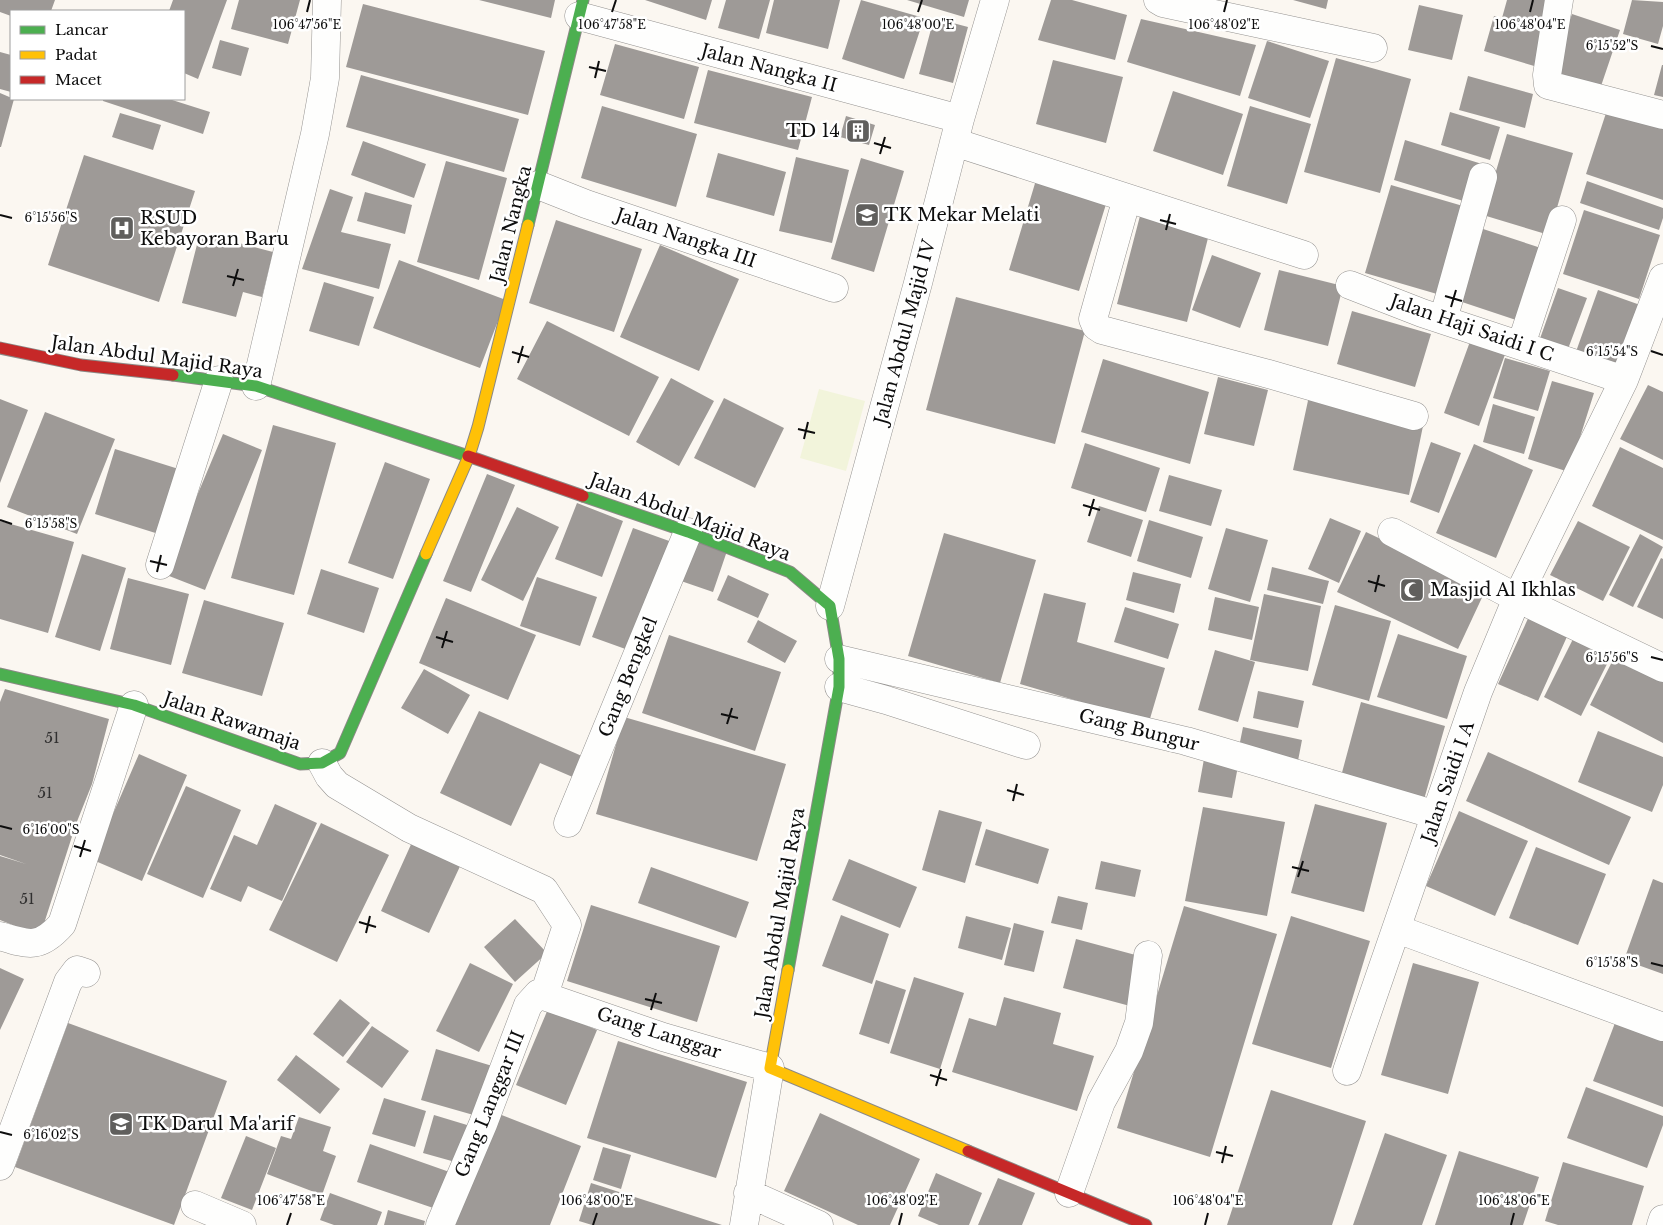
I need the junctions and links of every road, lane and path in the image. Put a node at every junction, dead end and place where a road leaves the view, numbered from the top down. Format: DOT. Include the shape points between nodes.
graph roads {
  1 [pos="327,0"];
  2 [pos="995,0"];
  3 [pos="1158,0"];
  4 [pos="1559,0"];
  5 [pos="581,8"];
  6 [pos="1374,48"];
  7 [pos="1663,115"];
  8 [pos="957,131"];
  9 [pos="1482,177"];
  10 [pos="538,185"];
  11 [pos="1127,198"];
  12 [pos="1562,220"];
  13 [pos="1304,255"];
  14 [pos="1663,278"];
  15 [pos="1350,285"];
  16 [pos="834,288"];
  17 [pos="1443,320"];
  18 [pos="1521,345"];
  19 [pos="0,348"];
  20 [pos="218,380"];
  21 [pos="1624,380"];
  22 [pos="256,386"];
  23 [pos="1414,416"];
  24 [pos="468,456"];
  25 [pos="688,532"];
  26 [pos="1392,532"];
  27 [pos="160,565"];
  28 [pos="1517,598"];
  29 [pos="830,606"];
  30 [pos="839,659"];
  31 [pos="1663,668"];
  32 [pos="0,674"];
  33 [pos="839,687"];
  34 [pos="134,706"];
  35 [pos="1026,745"];
  36 [pos="322,762"];
  37 [pos="1436,815"];
  38 [pos="568,823"];
  39 [pos="1397,929"];
  40 [pos="0,936"];
  41 [pos="1148,955"];
  42 [pos="86,972"];
  43 [pos="546,995"];
  44 [pos="1663,1027"];
  45 [pos="770,1068"];
  46 [pos="1347,1070"];
  47 [pos="0,1166"];
  48 [pos="748,1193"];
  49 [pos="1069,1193"];
  50 [pos="195,1205"];
  51 [pos="1663,1219"];
  52 [pos="242,1225"];
  53 [pos="440,1225"];
  54 [pos="744,1225"];
  55 [pos="819,1225"];
  56 [pos="1146,1225"];
  57 [pos="1661,1225"];
  1 -- 22 [label="street" via="325,78 315,134"];
  2 -- 8 [label="street, Jalan Abdul Majid IV"];
  3 -- 6 [label="street" via="1164,4"];
  4 -- 7 [label="street" via="1548,84"];
  5 -- 8 [label="street, Jalan Nangka II"];
  5 -- 10 [label="street, Jalan Nangka"];
  8 -- 11 [label="street, Jalan Nangka II"];
  8 -- 29 [label="street, Jalan Abdul Majid IV"];
  9 -- 17 [label="street"];
  10 -- 16 [label="street, Jalan Nangka III"];
  10 -- 24 [label="street, Jalan Nangka"];
  11 -- 13 [label="street, Jalan Nangka II"];
  11 -- 23 [label="street" via="1093,319 1096,326"];
  12 -- 18 [label="street"];
  14 -- 21 [label="street, Jalan Saidi I A"];
  15 -- 17 [label="street, Jalan Haji Saidi I C"];
  17 -- 18 [label="street, Jalan Haji Saidi I C"];
  18 -- 21 [label="street, Jalan Haji Saidi I C"];
  19 -- 20 [label="street, Jalan Abdul Majid Raya" via="81,366"];
  20 -- 22 [label="street, Jalan Abdul Majid Raya"];
  20 -- 27 [label="street"];
  21 -- 28 [label="street, Jalan Saidi I A"];
  22 -- 24 [label="street, Jalan Abdul Majid Raya"];
  24 -- 25 [label="street, Jalan Abdul Majid Raya"];
  24 -- 36 [label="street" via="340,753"];
  25 -- 29 [label="street, Jalan Abdul Majid Raya" via="790,572"];
  25 -- 38 [label="street, Gang Bengkel"];
  26 -- 28 [label="street"];
  28 -- 31 [label="street"];
  28 -- 37 [label="street, Jalan Saidi I A" via="1478,692"];
  29 -- 30 [label="street, Jalan Abdul Majid Raya"];
  30 -- 33 [label="street, Jalan Abdul Majid Raya"];
  30 -- 37 [label="street, Gang Bungur" via="1186,741"];
  32 -- 34 [label="street, Jalan Rawamaja"];
  33 -- 35 [label="street"];
  33 -- 45 [label="street, Jalan Abdul Majid Raya"];
  34 -- 36 [label="street, Jalan Rawamaja" via="300,764"];
  34 -- 40 [label="street" via="62,924 51,936 38,943 23,943"];
  36 -- 43 [label="street" via="337,785 409,828 544,890 567,925"];
  37 -- 39 [label="street, Jalan Saidi I A"];
  39 -- 44 [label="street"];
  39 -- 46 [label="street, Jalan Saidi I A"];
  41 -- 49 [label="street" via="1139,1023 1129,1051 1101,1102"];
  42 -- 47 [label="street" via="77,970 68,982"];
  43 -- 45 [label="street, Gang Langgar" via="664,1037"];
  43 -- 53 [label="street, Gang Langgar III" via="535,996 528,1005"];
  45 -- 48 [label="street"];
  45 -- 49 [label="street"];
  48 -- 54 [label="street"];
  48 -- 55 [label="street"];
  49 -- 56 [label="street"];
  50 -- 52 [label="street"];
  51 -- 57 [label="street"];
}
